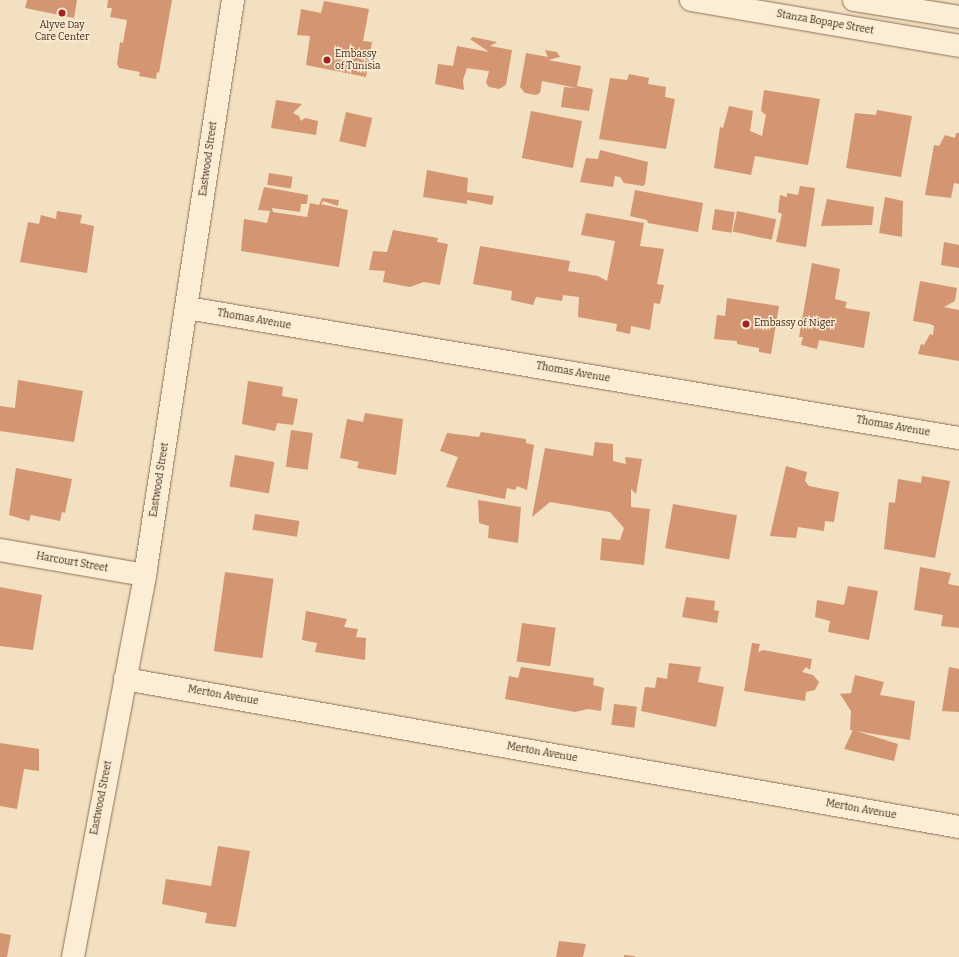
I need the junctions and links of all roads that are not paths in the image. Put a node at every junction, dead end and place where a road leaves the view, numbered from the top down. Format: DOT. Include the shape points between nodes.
graph roads {
  1 [pos="233,0"];
  2 [pos="691,0"];
  3 [pos="854,0"];
  4 [pos="959,17"];
  5 [pos="959,46"];
  6 [pos="187,308"];
  7 [pos="959,438"];
  8 [pos="0,550"];
  9 [pos="145,575"];
  10 [pos="125,679"];
  11 [pos="959,827"];
  12 [pos="73,957"];
  1 -- 6 [label="street, Eastwood Street"];
  2 -- 5 [label="street, Stanza Bopape Street"];
  3 -- 4 [label="street"];
  6 -- 7 [label="street, Thomas Avenue"];
  6 -- 9 [label="street, Eastwood Street"];
  8 -- 9 [label="street, Harcourt Street"];
  9 -- 10 [label="street, Eastwood Street"];
  10 -- 11 [label="street, Merton Avenue"];
  10 -- 12 [label="street, Eastwood Street"];
}
